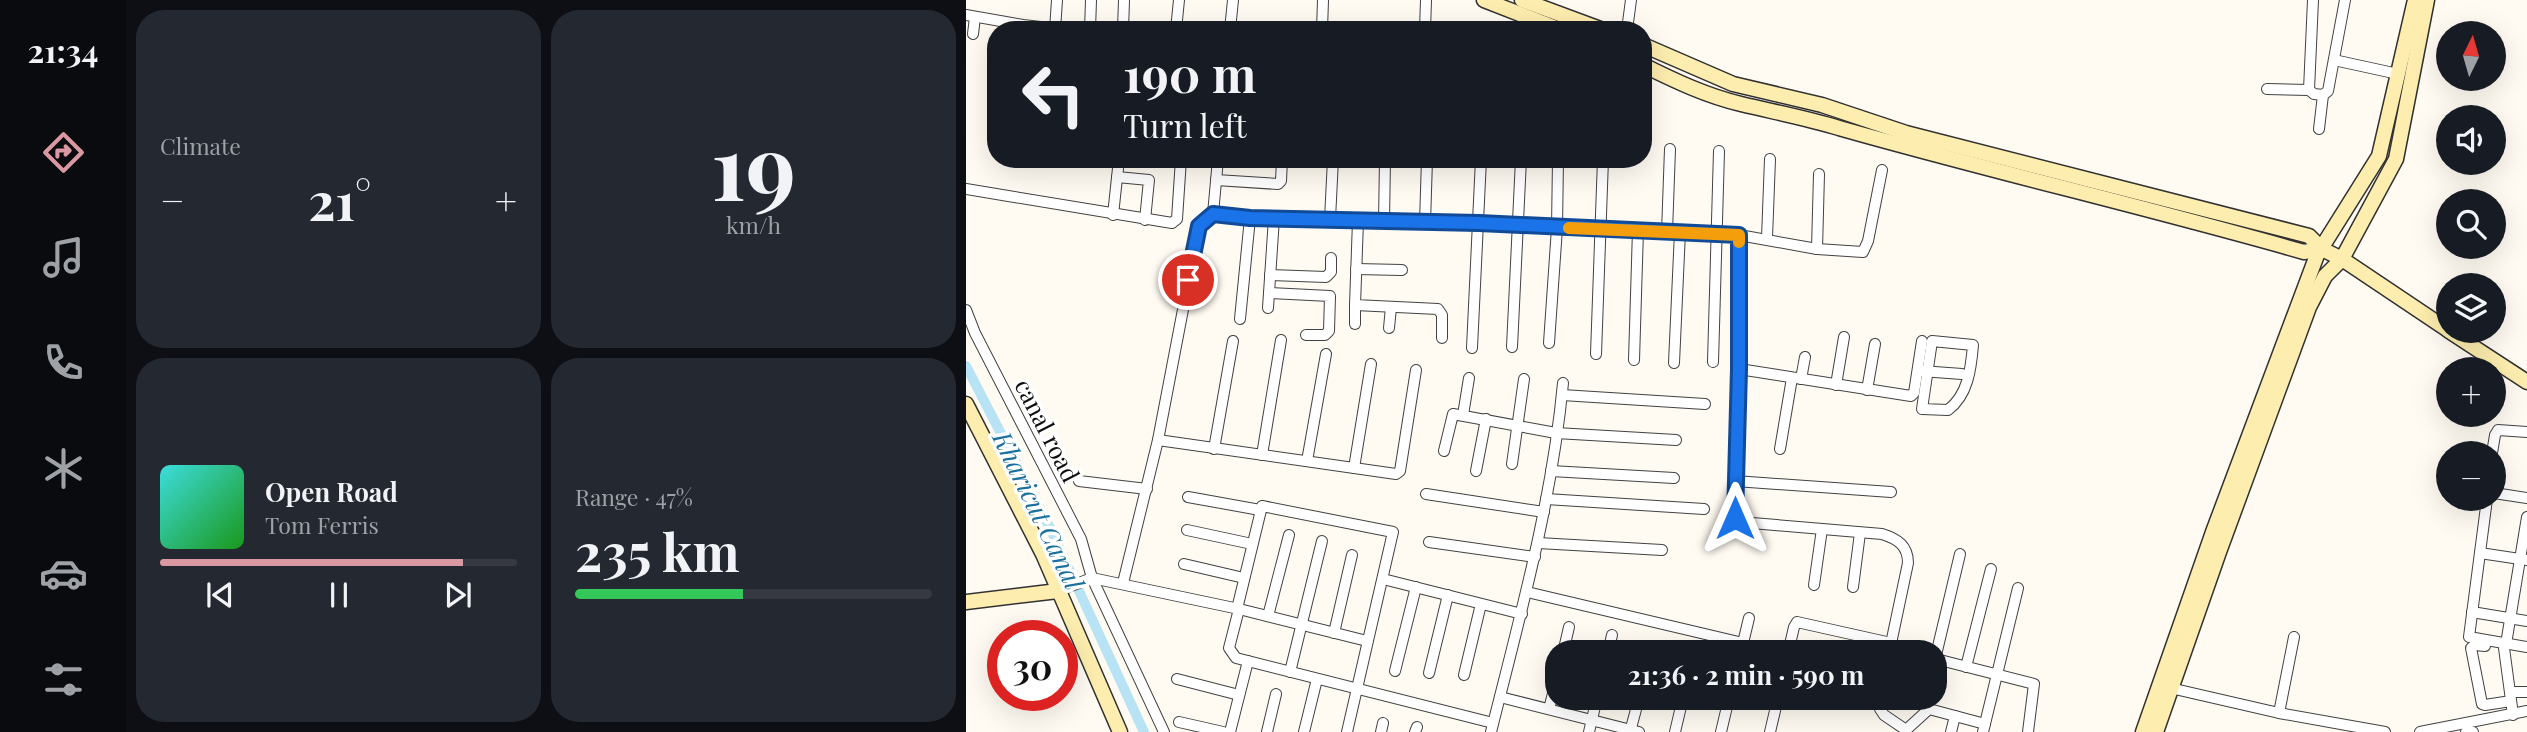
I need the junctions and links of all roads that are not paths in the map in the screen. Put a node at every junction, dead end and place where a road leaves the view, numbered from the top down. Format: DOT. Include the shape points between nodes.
graph roads {
  1 [pos="1057,0"];
  2 [pos="1091,0"];
  3 [pos="1124,0"];
  4 [pos="1179,0"];
  5 [pos="1233,0"];
  6 [pos="1323,0"];
  7 [pos="1426,0"];
  8 [pos="1483,0"];
  9 [pos="1522,0"];
  10 [pos="1631,0"];
  11 [pos="2313,0"];
  12 [pos="2345,0"];
  13 [pos="2415,0"];
  14 [pos="2427,0"];
  15 [pos="971,16"];
  16 [pos="995,21"];
  17 [pos="1056,21"];
  18 [pos="1090,21"];
  19 [pos="1123,21"];
  20 [pos="1177,21"];
  21 [pos="1231,21"];
  22 [pos="1322,21"];
  23 [pos="1425,21"];
  24 [pos="1538,21"];
  25 [pos="1579,21"];
  26 [pos="1628,21"];
  27 [pos="973,34"];
  28 [pos="1652,50"];
  29 [pos="2334,60"];
  30 [pos="1652,69"];
  31 [pos="2398,75"];
  32 [pos="2267,89"];
  33 [pos="2309,90"];
  34 [pos="2323,95"];
  35 [pos="2319,129"];
  36 [pos="1670,149"];
  37 [pos="1719,151"];
  38 [pos="1770,159"];
  39 [pos="1118,168"];
  40 [pos="1180,168"];
  41 [pos="1217,168"];
  42 [pos="1282,168"];
  43 [pos="1333,168"];
  44 [pos="1385,168"];
  45 [pos="1427,168"];
  46 [pos="1481,168"];
  47 [pos="1521,168"];
  48 [pos="1558,168"];
  49 [pos="1603,168"];
  50 [pos="1882,170"];
  51 [pos="1819,174"];
  52 [pos="1117,177"];
  53 [pos="1216,180"];
  54 [pos="966,190"];
  55 [pos="1213,214"];
  56 [pos="1113,215"];
  57 [pos="1250,218"];
  58 [pos="1274,218"];
  59 [pos="1330,219"];
  60 [pos="1146,220"];
  61 [pos="1358,221"];
  62 [pos="1384,222"];
  63 [pos="1425,223"];
  64 [pos="1479,223"];
  65 [pos="1518,226"];
  66 [pos="1558,228"];
  67 [pos="1601,229"];
  68 [pos="1638,230"];
  69 [pos="1667,232"];
  70 [pos="1680,232"];
  71 [pos="1716,234"];
  72 [pos="1739,235"];
  73 [pos="1767,239"];
  74 [pos="1817,248"];
  75 [pos="2322,249"];
  76 [pos="1331,258"];
  77 [pos="2342,259"];
  78 [pos="1356,269"];
  79 [pos="1402,270"];
  80 [pos="1270,275"];
  81 [pos="1269,293"];
  82 [pos="1355,305"];
  83 [pos="1391,307"];
  84 [pos="1268,308"];
  85 [pos="966,310"];
  86 [pos="1240,319"];
  87 [pos="2436,321"];
  88 [pos="1355,324"];
  89 [pos="1390,328"];
  90 [pos="1307,335"];
  91 [pos="1844,337"];
  92 [pos="1442,338"];
  93 [pos="1281,340"];
  94 [pos="1233,341"];
  95 [pos="1922,341"];
  96 [pos="1549,343"];
  97 [pos="2468,343"];
  98 [pos="1875,344"];
  99 [pos="1512,346"];
  100 [pos="1472,348"];
  101 [pos="1326,354"];
  102 [pos="1596,354"];
  103 [pos="1805,357"];
  104 [pos="1634,360"];
  105 [pos="1713,362"];
  106 [pos="1674,363"];
  107 [pos="1371,364"];
  108 [pos="1739,369"];
  109 [pos="1416,370"];
  110 [pos="1923,371"];
  111 [pos="1962,374"];
  112 [pos="1469,378"];
  113 [pos="1524,379"];
  114 [pos="1797,379"];
  115 [pos="2527,382"];
  116 [pos="1563,383"];
  117 [pos="1836,385"];
  118 [pos="1867,390"];
  119 [pos="1562,395"];
  120 [pos="966,404"];
  121 [pos="1705,404"];
  122 [pos="1463,415"];
  123 [pos="1486,419"];
  124 [pos="1518,425"];
  125 [pos="2527,432"];
  126 [pos="1556,433"];
  127 [pos="1158,440"];
  128 [pos="1676,440"];
  129 [pos="2494,441"];
  130 [pos="1214,449"];
  131 [pos="1780,449"];
  132 [pos="1444,451"];
  133 [pos="1262,455"];
  134 [pos="1307,461"];
  135 [pos="1512,464"];
  136 [pos="1354,468"];
  137 [pos="1476,471"];
  138 [pos="1552,471"];
  139 [pos="1674,478"];
  140 [pos="1079,481"];
  141 [pos="1735,481"];
  142 [pos="1147,488"];
  143 [pos="1891,492"];
  144 [pos="1426,494"];
  145 [pos="2506,495"];
  146 [pos="1188,497"];
  147 [pos="2527,498"];
  148 [pos="1546,499"];
  149 [pos="1704,509"];
  150 [pos="1260,510"];
  151 [pos="2485,511"];
  152 [pos="1544,512"];
  153 [pos="2527,517"];
  154 [pos="1822,529"];
  155 [pos="1187,530"];
  156 [pos="1860,533"];
  157 [pos="1289,535"];
  158 [pos="1322,541"];
  159 [pos="1429,542"];
  160 [pos="1538,543"];
  161 [pos="1252,544"];
  162 [pos="1662,550"];
  163 [pos="2480,553"];
  164 [pos="1960,554"];
  165 [pos="1352,555"];
  166 [pos="1535,558"];
  167 [pos="2524,560"];
  168 [pos="1184,564"];
  169 [pos="1991,569"];
  170 [pos="1091,574"];
  171 [pos="1244,578"];
  172 [pos="1383,579"];
  173 [pos="1123,583"];
  174 [pos="1814,584"];
  175 [pos="1416,587"];
  176 [pos="1853,587"];
  177 [pos="2018,588"];
  178 [pos="1062,589"];
  179 [pos="1527,592"];
  180 [pos="1448,595"];
  181 [pos="966,602"];
  182 [pos="1481,604"];
  183 [pos="1238,609"];
  184 [pos="2472,612"];
  185 [pos="1522,614"];
  186 [pos="1268,617"];
  187 [pos="1749,618"];
  188 [pos="2511,618"];
  189 [pos="2527,621"];
  190 [pos="1302,625"];
  191 [pos="1569,627"];
  192 [pos="1334,633"];
  193 [pos="1612,635"];
  194 [pos="2294,637"];
  195 [pos="1566,640"];
  196 [pos="1611,640"];
  197 [pos="1711,640"];
  198 [pos="1744,640"];
  199 [pos="1791,640"];
  200 [pos="1861,640"];
  201 [pos="1892,640"];
  202 [pos="1940,640"];
  203 [pos="1367,641"];
  204 [pos="2505,646"];
  205 [pos="2527,649"];
  206 [pos="1248,661"];
  207 [pos="1947,661"];
  208 [pos="1966,667"];
  209 [pos="1395,671"];
  210 [pos="1290,672"];
  211 [pos="1429,673"];
  212 [pos="1997,674"];
  213 [pos="1464,675"];
  214 [pos="1177,679"];
  215 [pos="1317,679"];
  216 [pos="2166,687"];
  217 [pos="1357,689"];
  218 [pos="2527,692"];
  219 [pos="1276,694"];
  220 [pos="1239,695"];
  221 [pos="2510,696"];
  222 [pos="1500,697"];
  223 [pos="1545,708"];
  224 [pos="1553,710"];
  225 [pos="1594,710"];
  226 [pos="1637,710"];
  227 [pos="1680,710"];
  228 [pos="1727,710"];
  229 [pos="1775,710"];
  230 [pos="1881,710"];
  231 [pos="2527,711"];
  232 [pos="2279,713"];
  233 [pos="2513,715"];
  234 [pos="1955,716"];
  235 [pos="1591,720"];
  236 [pos="1180,722"];
  237 [pos="1492,728"];
  238 [pos="1984,728"];
  239 [pos="1634,731"];
  240 [pos="1905,731"];
  241 [pos="1119,732"];
  242 [pos="1164,732"];
  243 [pos="1223,732"];
  244 [pos="1230,732"];
  245 [pos="1267,732"];
  246 [pos="1304,732"];
  247 [pos="1347,732"];
  248 [pos="1589,732"];
  249 [pos="1675,732"];
  250 [pos="1721,732"];
  251 [pos="1770,732"];
  252 [pos="1951,732"];
  253 [pos="2028,732"];
  254 [pos="2143,732"];
  255 [pos="2156,732"];
  256 [pos="2385,732"];
  257 [pos="2420,732"];
  258 [pos="2466,732"];
  259 [pos="2473,732"];
  1 -- 17 [label="street"];
  2 -- 18 [label="street"];
  3 -- 19 [label="street"];
  4 -- 20 [label="street"];
  5 -- 21 [label="street"];
  6 -- 22 [label="street"];
  7 -- 23 [label="street"];
  8 -- 24 [label="street"];
  9 -- 25 [label="street"];
  10 -- 26 [label="street"];
  11 -- 33 [label="street"];
  12 -- 29 [label="street"];
  13 -- 31 [label="street"];
  14 -- 77 [label="street" via="2396,159"];
  15 -- 16 [label="street"];
  15 -- 27 [label="street"];
  28 -- 75 [label="street" via="1733,84 1822,106 1906,134 2309,236"];
  29 -- 31 [label="street"];
  29 -- 34 [label="street" via="2328,91"];
  30 -- 75 [label="street" via="1740,104 2304,252"];
  31 -- 75 [label="street" via="2379,156"];
  32 -- 33 [label="street"];
  33 -- 34 [label="street"];
  34 -- 35 [label="street"];
  36 -- 69 [label="street"];
  37 -- 71 [label="street"];
  38 -- 73 [label="street"];
  39 -- 52 [label="street"];
  40 -- 60 [label="street" via="1177,219 1169,224"];
  41 -- 53 [label="street"];
  42 -- 53 [label="street" via="1278,184"];
  43 -- 59 [label="street"];
  44 -- 62 [label="street"];
  45 -- 63 [label="street"];
  46 -- 64 [label="street"];
  47 -- 65 [label="street"];
  48 -- 66 [label="street"];
  49 -- 67 [label="street"];
  50 -- 74 [label="street" via="1863,252"];
  51 -- 74 [label="street"];
  52 -- 56 [label="street"];
  52 -- 60 [label="street" via="1149,180"];
  53 -- 55 [label="street"];
  54 -- 56 [label="street"];
  55 -- 57 [label="street"];
  55 -- 127 [label="street" via="1199,226"];
  56 -- 60 [label="street"];
  57 -- 58 [label="street"];
  57 -- 86 [label="street"];
  58 -- 59 [label="street"];
  58 -- 80 [label="street"];
  59 -- 61 [label="street"];
  61 -- 62 [label="street"];
  61 -- 78 [label="street"];
  62 -- 63 [label="street"];
  63 -- 64 [label="street"];
  64 -- 65 [label="street"];
  64 -- 100 [label="street"];
  65 -- 66 [label="street"];
  65 -- 99 [label="street"];
  66 -- 67 [label="street"];
  66 -- 96 [label="street"];
  67 -- 68 [label="street"];
  67 -- 102 [label="street"];
  68 -- 69 [label="street"];
  68 -- 104 [label="street"];
  69 -- 70 [label="street"];
  70 -- 71 [label="street"];
  70 -- 106 [label="street"];
  71 -- 72 [label="street"];
  71 -- 105 [label="street"];
  72 -- 73 [label="street"];
  72 -- 108 [label="street"];
  73 -- 74 [label="street"];
  75 -- 77 [label="street"];
  75 -- 216 [label="street" via="2278,355"];
  76 -- 80 [label="street" via="1331,272 1326,277"];
  77 -- 87 [label="street"];
  77 -- 216 [label="street" via="2320,284 2309,307"];
  78 -- 79 [label="street"];
  78 -- 82 [label="street"];
  80 -- 81 [label="street"];
  81 -- 84 [label="street"];
  81 -- 90 [label="street" via="1330,296 1329,331"];
  82 -- 83 [label="street"];
  82 -- 88 [label="street"];
  83 -- 89 [label="street"];
  83 -- 92 [label="street" via="1438,309 1443,315"];
  85 -- 170 [label="street, canal road" via="1081,539"];
  91 -- 117 [label="street"];
  93 -- 133 [label="street"];
  94 -- 130 [label="street"];
  95 -- 110 [label="street"];
  97 -- 115 [label="street"];
  98 -- 118 [label="street"];
  101 -- 134 [label="street"];
  103 -- 114 [label="street"];
  107 -- 136 [label="street"];
  108 -- 114 [label="street"];
  108 -- 141 [label="street"];
  109 -- 136 [label="street" via="1399,472"];
  110 -- 110 [label="street" via="1932,341 1973,345 1970,375 1948,410 1923,409"];
  110 -- 111 [label="street"];
  110 -- 118 [label="street" via="1911,396"];
  112 -- 122 [label="street"];
  113 -- 124 [label="street"];
  114 -- 117 [label="street"];
  114 -- 131 [label="street"];
  116 -- 119 [label="street"];
  117 -- 118 [label="street"];
  119 -- 121 [label="street"];
  119 -- 126 [label="street"];
  120 -- 178 [label="street"];
  122 -- 123 [label="street"];
  122 -- 132 [label="street" via="1453,414"];
  123 -- 124 [label="street"];
  123 -- 137 [label="street"];
  124 -- 126 [label="street"];
  124 -- 135 [label="street"];
  125 -- 129 [label="street" via="2498,430"];
  126 -- 128 [label="street"];
  126 -- 138 [label="street"];
  127 -- 130 [label="street"];
  127 -- 142 [label="street"];
  130 -- 133 [label="street"];
  133 -- 134 [label="street"];
  134 -- 136 [label="street"];
  138 -- 139 [label="street"];
  138 -- 148 [label="street"];
  140 -- 142 [label="street"];
  141 -- 143 [label="street"];
  141 -- 154 [label="street" via="1737,521"];
  142 -- 173 [label="street"];
  144 -- 152 [label="street"];
  145 -- 147 [label="street"];
  146 -- 150 [label="street"];
  148 -- 149 [label="street"];
  148 -- 152 [label="street"];
  150 -- 161 [label="street"];
  150 -- 172 [label="street" via="1269,505 1393,533"];
  151 -- 163 [label="street"];
  152 -- 160 [label="street"];
  153 -- 167 [label="street"];
  154 -- 156 [label="street"];
  154 -- 174 [label="street"];
  155 -- 161 [label="street"];
  156 -- 176 [label="street"];
  156 -- 201 [label="street" via="1890,537 1901,543 1908,555"];
  157 -- 186 [label="street"];
  158 -- 190 [label="street"];
  159 -- 166 [label="street"];
  160 -- 162 [label="street"];
  160 -- 166 [label="street"];
  161 -- 171 [label="street"];
  163 -- 167 [label="street"];
  163 -- 184 [label="street"];
  164 -- 202 [label="street"];
  165 -- 192 [label="street"];
  166 -- 179 [label="street"];
  167 -- 188 [label="street"];
  168 -- 171 [label="street"];
  169 -- 208 [label="street"];
  170 -- 173 [label="street"];
  170 -- 178 [label="street"];
  170 -- 242 [label="street, canal road"];
  171 -- 183 [label="street"];
  172 -- 175 [label="street"];
  172 -- 203 [label="street"];
  173 -- 183 [label="street"];
  175 -- 180 [label="street"];
  175 -- 209 [label="street"];
  177 -- 212 [label="street"];
  178 -- 181 [label="street"];
  178 -- 241 [label="street"];
  179 -- 185 [label="street"];
  179 -- 197 [label="street"];
  180 -- 182 [label="street"];
  180 -- 211 [label="street"];
  182 -- 185 [label="street"];
  182 -- 213 [label="street"];
  183 -- 186 [label="street"];
  183 -- 206 [label="street" via="1229,648 1237,658"];
  184 -- 188 [label="street"];
  184 -- 204 [label="street" via="2470,638"];
  185 -- 222 [label="street"];
  186 -- 190 [label="street"];
  187 -- 198 [label="street"];
  188 -- 189 [label="street"];
  188 -- 204 [label="street"];
  190 -- 192 [label="street"];
  190 -- 210 [label="street"];
  191 -- 195 [label="street"];
  192 -- 203 [label="street"];
  193 -- 196 [label="street"];
  194 -- 232 [label="street"];
  199 -- 200 [label="street" via="1797,622"];
  203 -- 217 [label="street"];
  204 -- 205 [label="street"];
  204 -- 221 [label="street"];
  204 -- 221 [label="street" via="2472,645 2471,651 2482,704"];
  206 -- 210 [label="street"];
  206 -- 220 [label="street"];
  207 -- 208 [label="street"];
  208 -- 212 [label="street"];
  210 -- 215 [label="street"];
  212 -- 238 [label="street"];
  212 -- 253 [label="street" via="2034,684"];
  214 -- 220 [label="street"];
  215 -- 217 [label="street"];
  215 -- 246 [label="street"];
  216 -- 232 [label="street"];
  216 -- 254 [label="street"];
  216 -- 255 [label="street"];
  217 -- 237 [label="street"];
  217 -- 247 [label="street"];
  218 -- 221 [label="street"];
  219 -- 245 [label="street"];
  220 -- 244 [label="street"];
  221 -- 233 [label="street"];
  222 -- 223 [label="street"];
  222 -- 237 [label="street"];
  224 -- 235 [label="street"];
  225 -- 235 [label="street"];
  226 -- 239 [label="street"];
  227 -- 249 [label="street"];
  228 -- 250 [label="street"];
  229 -- 251 [label="street"];
  230 -- 240 [label="street"];
  231 -- 233 [label="street"];
  232 -- 256 [label="street"];
  233 -- 257 [label="street"];
  234 -- 238 [label="street"];
  234 -- 240 [label="street" via="1929,709"];
  234 -- 252 [label="street"];
  235 -- 239 [label="street"];
  235 -- 248 [label="street"];
  236 -- 243 [label="street"];
  258 -- 259 [label="street"];
}
